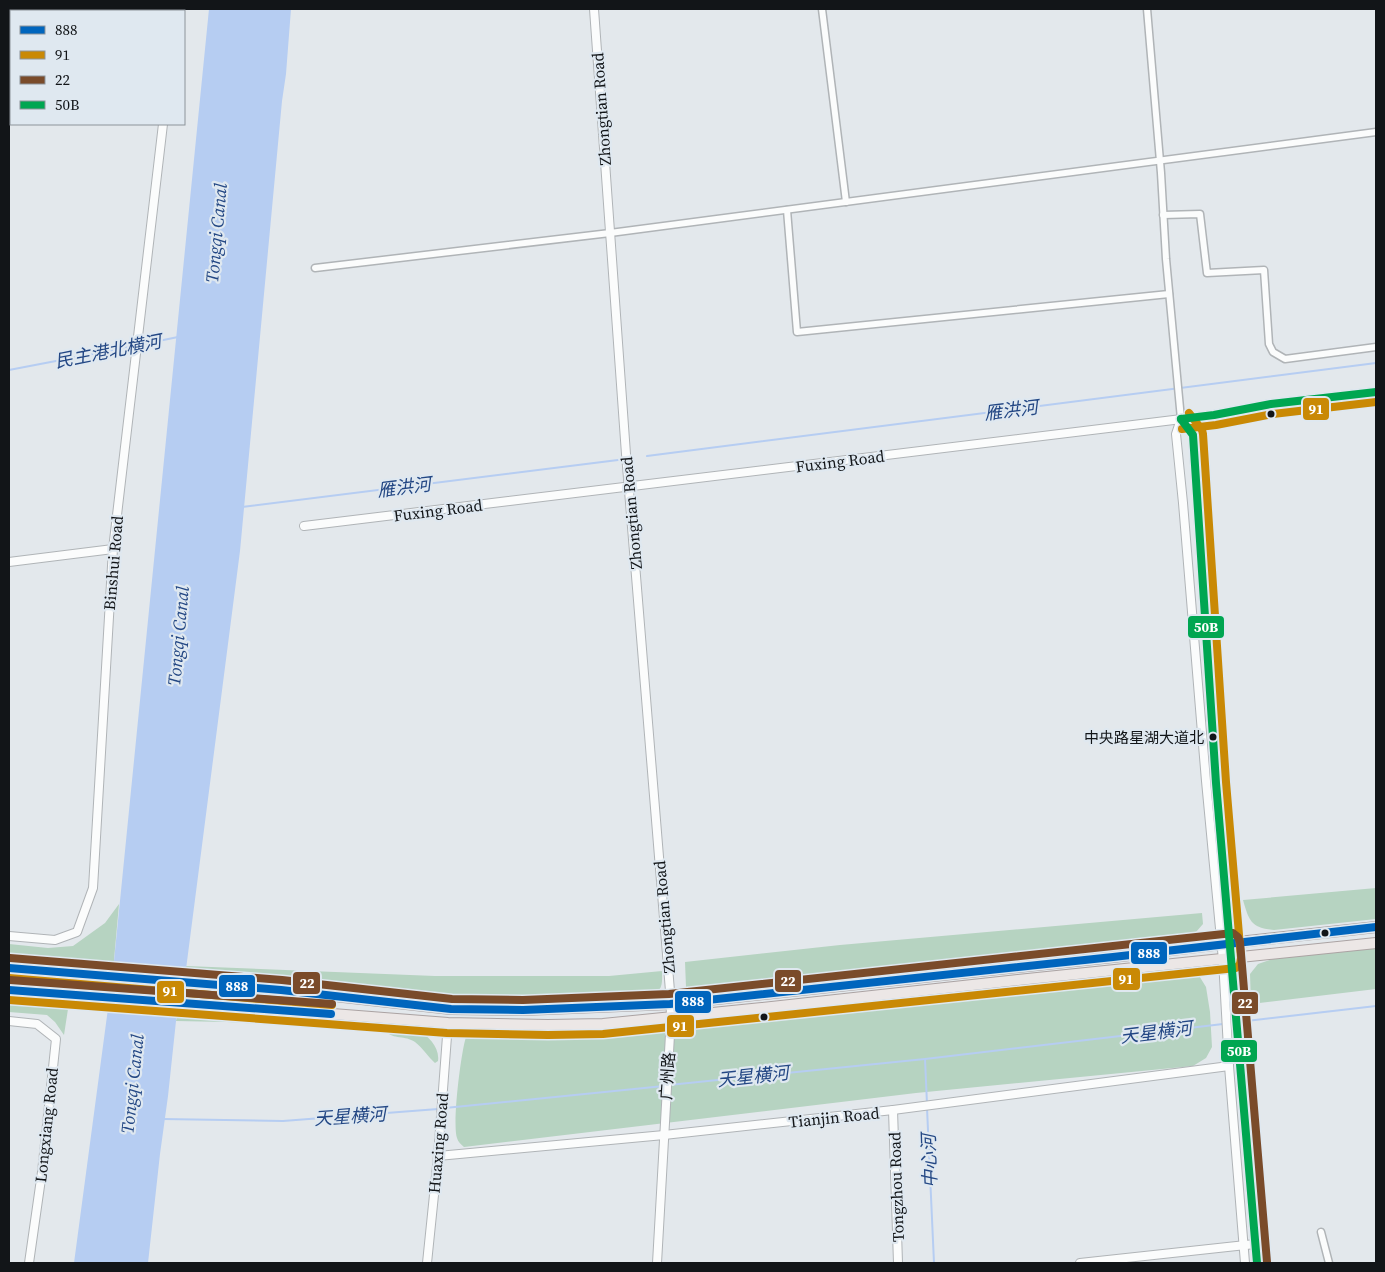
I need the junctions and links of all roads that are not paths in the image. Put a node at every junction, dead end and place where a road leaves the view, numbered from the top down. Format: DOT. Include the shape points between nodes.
graph roads {
  1 [pos="594,9"];
  2 [pos="822,9"];
  3 [pos="1147,9"];
  4 [pos="163,125"];
  5 [pos="1376,132"];
  6 [pos="1160,160"];
  7 [pos="846,202"];
  8 [pos="786,210"];
  9 [pos="1164,215"];
  10 [pos="610,233"];
  11 [pos="314,268"];
  12 [pos="1169,294"];
  13 [pos="1376,347"];
  14 [pos="1376,392"];
  15 [pos="1181,419"];
  16 [pos="628,487"];
  17 [pos="304,526"];
  18 [pos="113,549"];
  19 [pos="9,562"];
  20 [pos="1376,927"];
  21 [pos="9,936"];
  22 [pos="1226,943"];
  23 [pos="1376,943"];
  24 [pos="1227,959"];
  25 [pos="9,968"];
  26 [pos="9,990"];
  27 [pos="670,1004"];
  28 [pos="671,1017"];
  29 [pos="9,1021"];
  30 [pos="448,1023"];
  31 [pos="1229,1066"];
  32 [pos="893,1110"];
  33 [pos="664,1135"];
  34 [pos="438,1156"];
  35 [pos="1321,1232"];
  36 [pos="1255,1244"];
  37 [pos="1243,1245"];
  38 [pos="29,1263"];
  39 [pos="427,1263"];
  40 [pos="657,1263"];
  41 [pos="898,1263"];
  42 [pos="1080,1263"];
  43 [pos="1245,1263"];
  44 [pos="1257,1263"];
  45 [pos="1329,1263"];
  1 -- 10 [label="street, Zhongtian Road"];
  2 -- 7 [label="street"];
  3 -- 6 [label="street"];
  4 -- 18 [label="street, Binshui Road"];
  5 -- 6 [label="street"];
  6 -- 7 [label="street"];
  6 -- 9 [label="street"];
  7 -- 8 [label="street"];
  8 -- 10 [label="street"];
  8 -- 12 [label="street" via="797,332"];
  9 -- 12 [label="street"];
  9 -- 13 [label="street" via="1200,214 1207,273 1264,270 1269,344 1273,352 1285,359"];
  10 -- 11 [label="street"];
  10 -- 16 [label="street, Zhongtian Road"];
  12 -- 15 [label="street"];
  14 -- 15 [label="street, Fuxing Road" via="1271,404"];
  15 -- 16 [label="street, Fuxing Road"];
  15 -- 22 [label="street" via="1176,434 1206,781"];
  15 -- 22 [label="street" via="1193,435"];
  16 -- 17 [label="street, Fuxing Road"];
  16 -- 27 [label="street, Zhongtian Road"];
  18 -- 19 [label="street"];
  18 -- 21 [label="street, Binshui Road" via="93,888 77,932 55,940"];
  20 -- 22 [label="main road"];
  22 -- 24 [label="street"];
  22 -- 27 [label="main road"];
  23 -- 24 [label="main road"];
  24 -- 28 [label="main road"];
  24 -- 31 [label="street" via="1225,1006"];
  24 -- 36 [label="street" via="1238,1035"];
  25 -- 27 [label="main road" via="281,990 451,1009 523,1010"];
  26 -- 30 [label="main road"];
  27 -- 28 [label="street, Zhongtian Road"];
  28 -- 30 [label="main road" via="603,1024"];
  28 -- 33 [label="street, 广州路"];
  29 -- 38 [label="street, Longxiang Road" via="37,1024 56,1039"];
  30 -- 34 [label="street, Huaxing Road"];
  31 -- 32 [label="street, Tianjin Road"];
  31 -- 37 [label="street"];
  32 -- 33 [label="street, Tianjin Road"];
  32 -- 41 [label="street, Tongzhou Road"];
  33 -- 34 [label="street, Tianjin Road"];
  33 -- 40 [label="street, 广州路"];
  34 -- 39 [label="street, Huaxing Road"];
  35 -- 45 [label="street"];
  36 -- 37 [label="street"];
  36 -- 44 [label="street"];
  37 -- 42 [label="street"];
  37 -- 43 [label="street"];
}
